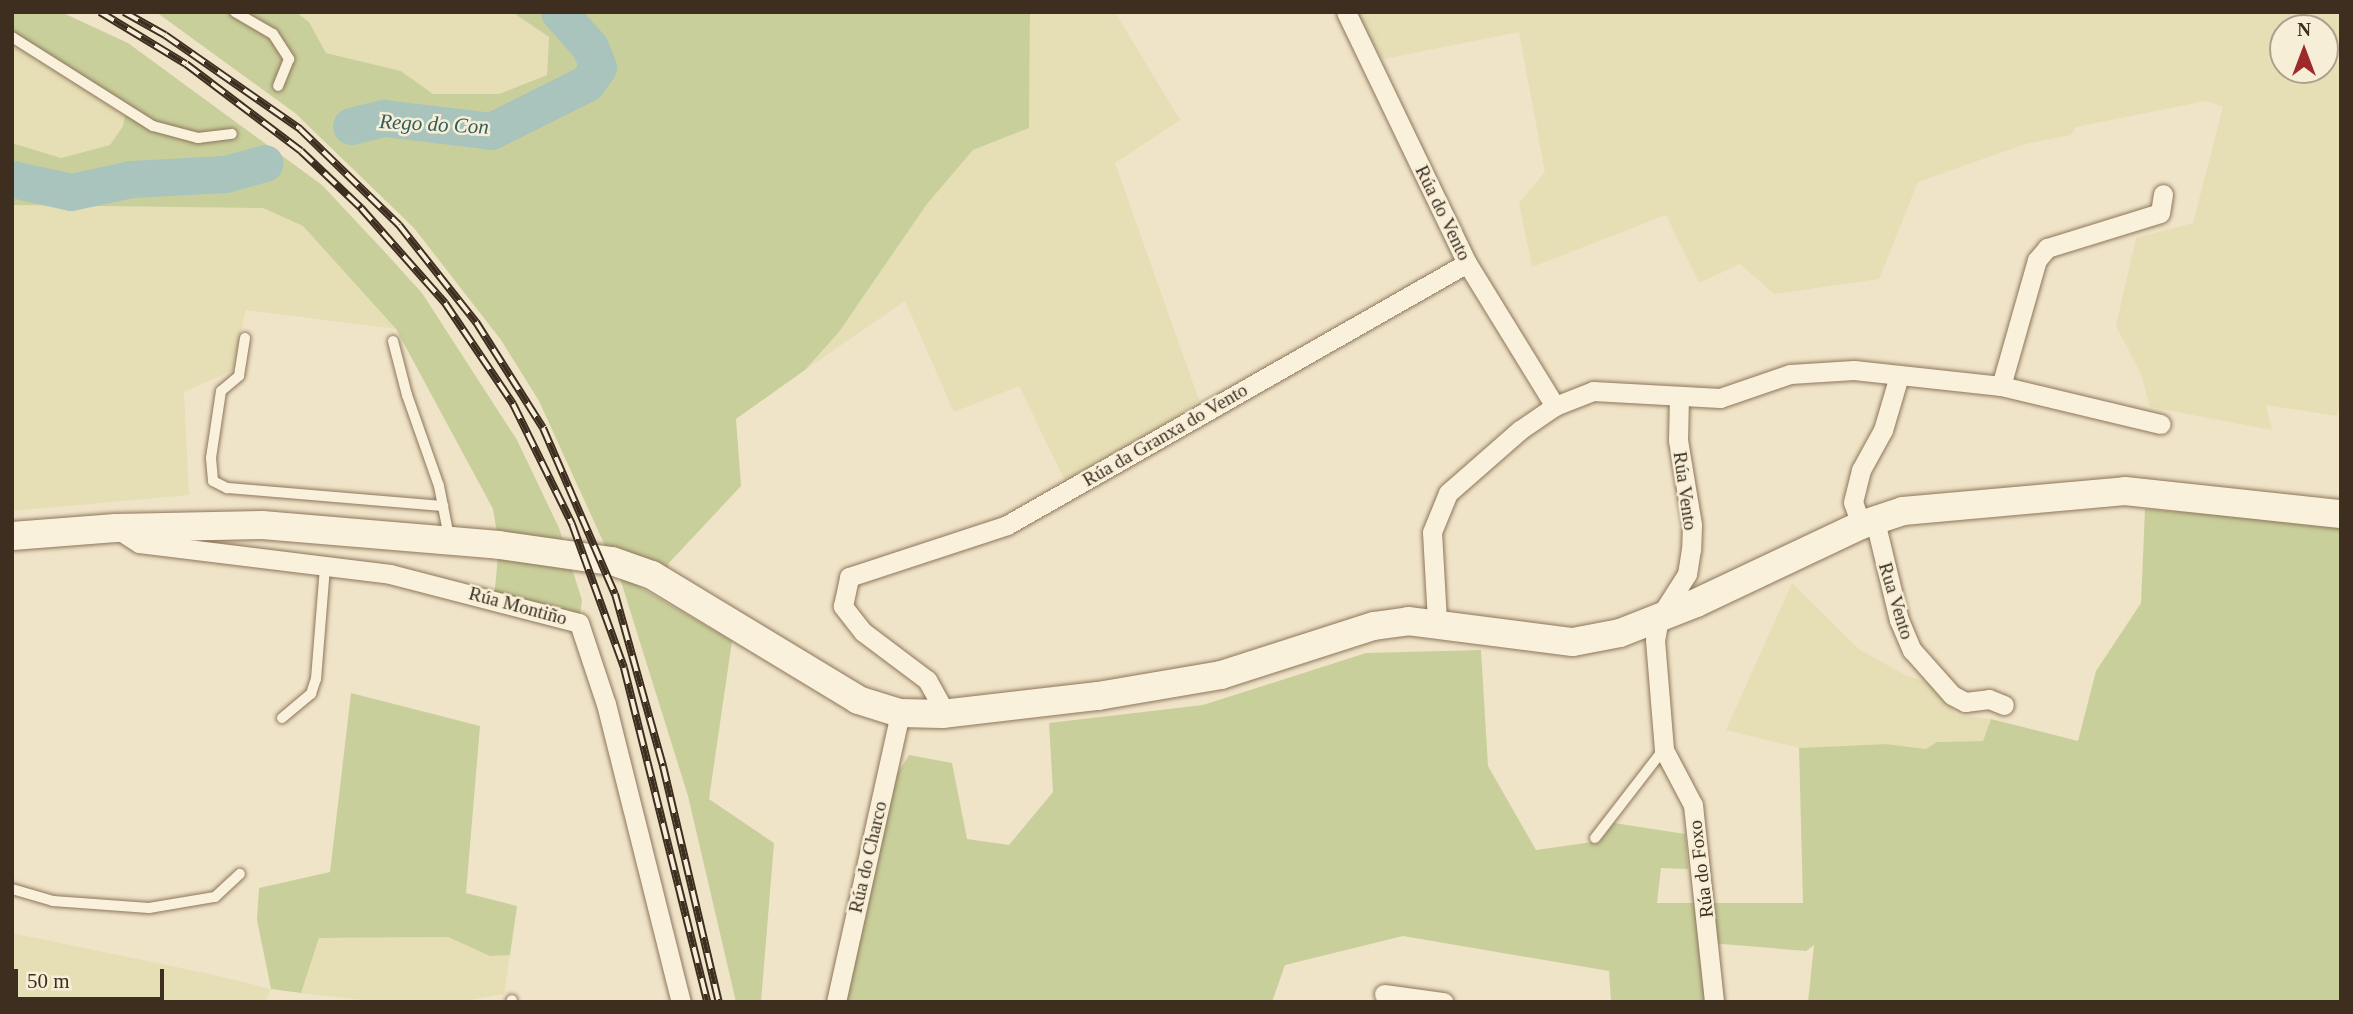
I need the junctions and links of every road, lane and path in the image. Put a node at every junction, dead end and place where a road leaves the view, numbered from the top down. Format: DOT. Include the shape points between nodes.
graph roads {
  1 [pos="235,12"];
  2 [pos="1346,12"];
  3 [pos="12,37"];
  4 [pos="278,86"];
  5 [pos="232,134"];
  6 [pos="2162,194"];
  7 [pos="1467,263"];
  8 [pos="244,338"];
  9 [pos="393,341"];
  10 [pos="1899,376"];
  11 [pos="2001,386"];
  12 [pos="1679,397"];
  13 [pos="1555,406"];
  14 [pos="2161,424"];
  15 [pos="443,506"];
  16 [pos="2341,514"];
  17 [pos="1868,523"];
  18 [pos="116,527"];
  19 [pos="12,536"];
  20 [pos="449,541"];
  21 [pos="325,566"];
  22 [pos="1659,618"];
  23 [pos="1437,621"];
  24 [pos="2004,705"];
  25 [pos="900,713"];
  26 [pos="946,714"];
  27 [pos="282,718"];
  28 [pos="1664,750"];
  29 [pos="1595,838"];
  30 [pos="240,874"];
  31 [pos="12,889"];
  32 [pos="1384,994"];
  33 [pos="681,1002"];
  34 [pos="836,1002"];
  35 [pos="1443,1002"];
  36 [pos="1714,1002"];
  1 -- 4 [label="lane" via="273,34 289,59"];
  2 -- 7 [label="street, Rúa do Vento"];
  3 -- 5 [label="lane" via="153,127 198,138"];
  6 -- 11 [label="street" via="2160,213 2047,248 2037,260"];
  7 -- 13 [label="street, Rúa do Vento"];
  7 -- 26 [label="street, Rúa da Granxa do Vento" via="1007,526 849,577 843,606 863,632 927,680"];
  8 -- 15 [label="lane" via="239,376 221,391 212,481 228,488"];
  9 -- 15 [label="lane"];
  10 -- 11 [label="street"];
  10 -- 12 [label="street" via="1854,370 1790,374 1720,398"];
  10 -- 17 [label="street" via="1853,502"];
  11 -- 14 [label="street"];
  12 -- 13 [label="street" via="1594,391"];
  12 -- 22 [label="street, Rúa Vento" via="1678,440 1691,515 1691,549 1687,574"];
  13 -- 23 [label="street" via="1448,493 1436,513 1432,532"];
  15 -- 20 [label="lane"];
  16 -- 17 [label="main road" via="2125,491 1928,508"];
  17 -- 22 [label="main road"];
  17 -- 24 [label="street, Rua Vento" via="1912,650 1952,695 1965,702 1989,699"];
  18 -- 19 [label="main road"];
  18 -- 20 [label="main road" via="262,525"];
  18 -- 21 [label="street, Rúa Montiño" via="139,543"];
  20 -- 25 [label="main road" via="612,561 652,575 858,700"];
  21 -- 27 [label="lane" via="316,679 311,694"];
  21 -- 33 [label="street, Rúa Montiño" via="390,574 579,623 606,704"];
  22 -- 23 [label="main road" via="1620,633 1573,642"];
  22 -- 28 [label="street, Rúa do Foxo" via="1655,640"];
  23 -- 26 [label="main road" via="1374,626 1221,675 1160,687"];
  25 -- 26 [label="main road"];
  25 -- 34 [label="street, Rúa do Charco"];
  28 -- 29 [label="lane"];
  28 -- 36 [label="street, Rúa do Foxo" via="1693,805"];
  30 -- 31 [label="lane" via="215,897 149,908 53,901"];
  32 -- 35 [label="street"];
}
